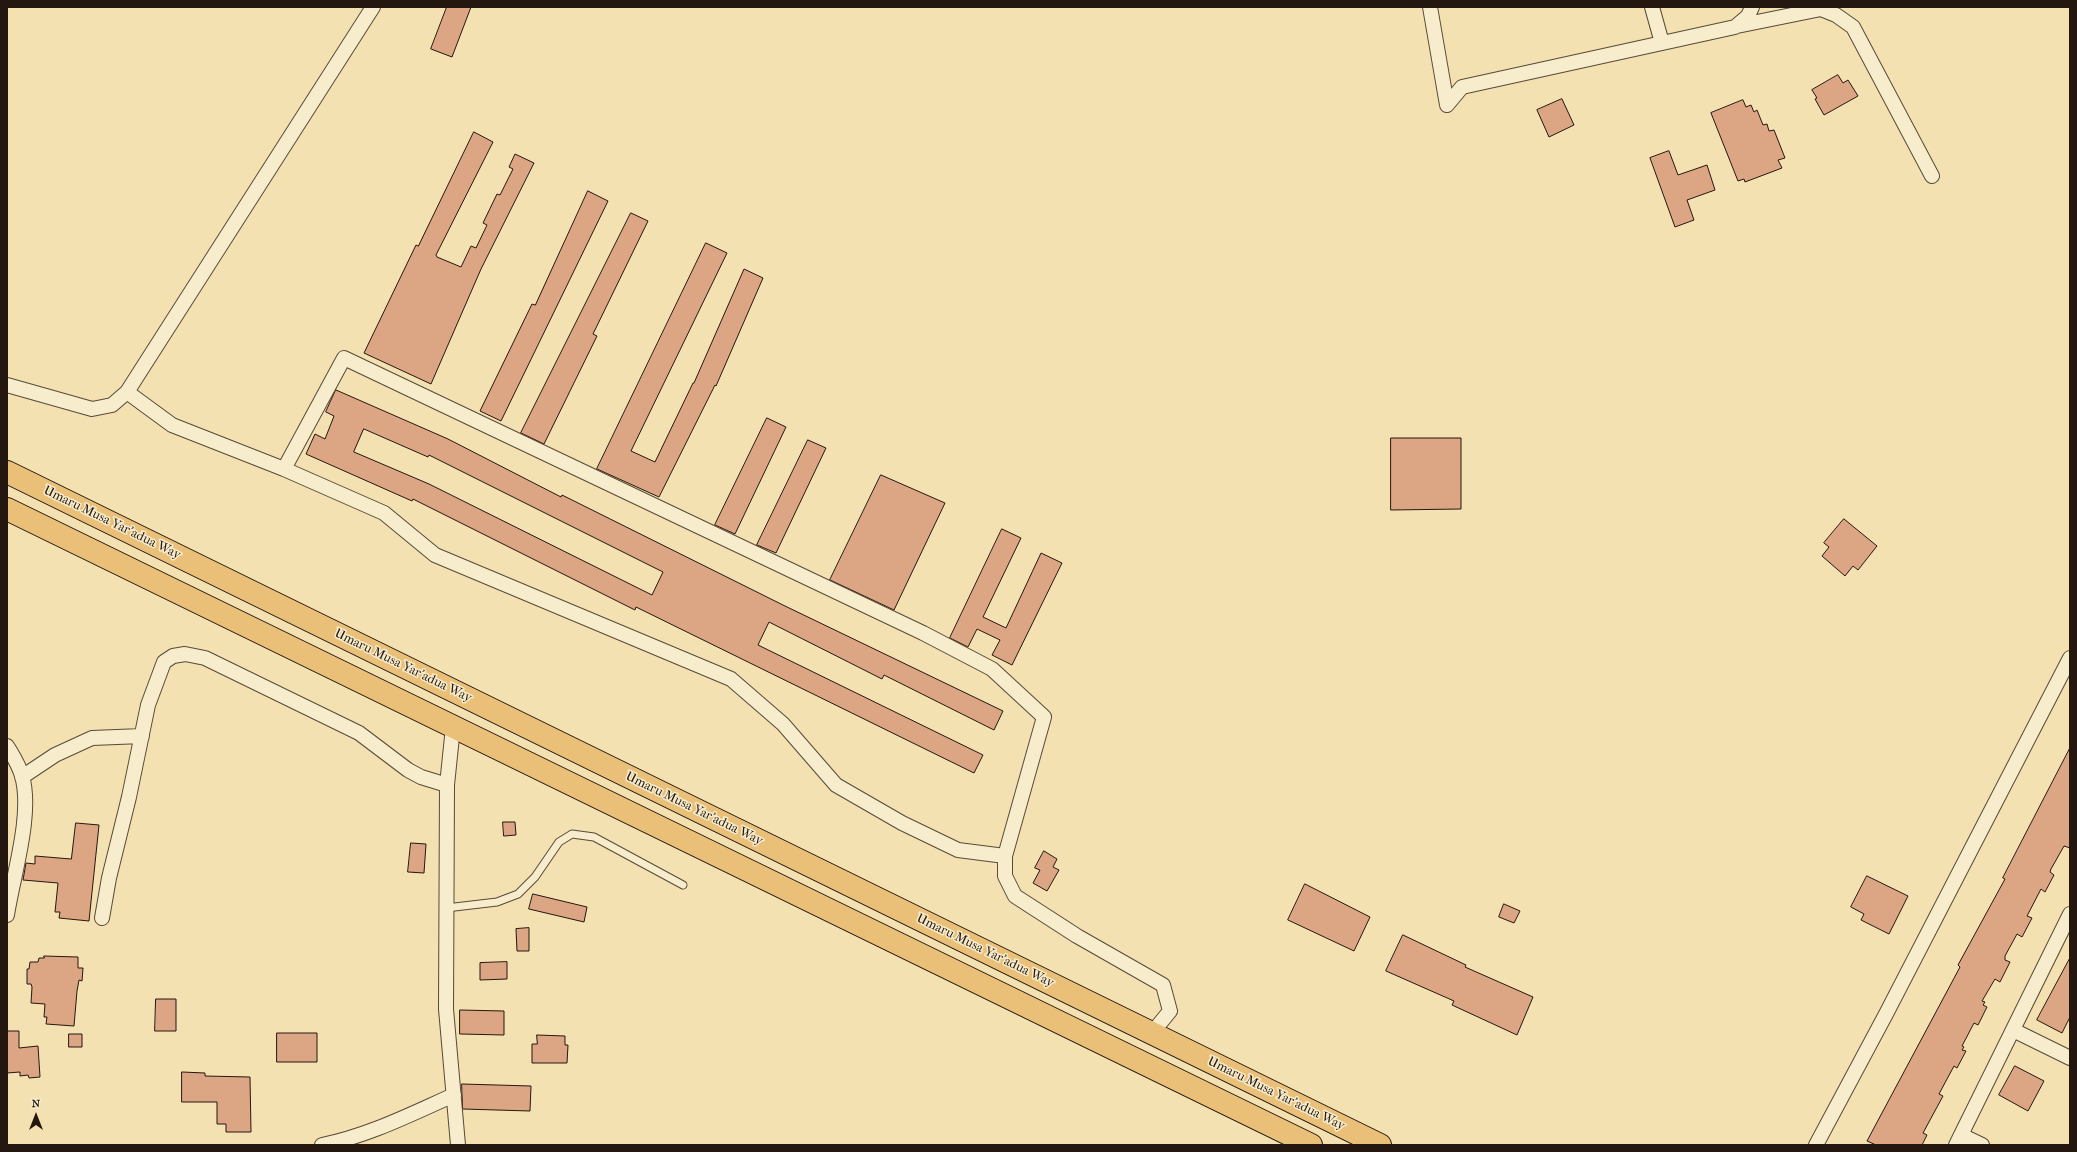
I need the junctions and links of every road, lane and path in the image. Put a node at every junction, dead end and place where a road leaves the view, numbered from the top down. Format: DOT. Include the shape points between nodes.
graph roads {
  1 [pos="373,7"];
  2 [pos="1430,7"];
  3 [pos="1652,7"];
  4 [pos="1752,7"];
  5 [pos="1735,27"];
  6 [pos="1662,43"];
  7 [pos="1932,176"];
  8 [pos="7,385"];
  9 [pos="127,392"];
  10 [pos="284,469"];
  11 [pos="7,472"];
  12 [pos="7,509"];
  13 [pos="2070,658"];
  14 [pos="453,727"];
  15 [pos="142,736"];
  16 [pos="7,746"];
  17 [pos="22,777"];
  18 [pos="447,785"];
  19 [pos="1005,856"];
  20 [pos="683,885"];
  21 [pos="445,908"];
  22 [pos="7,911"];
  23 [pos="2070,914"];
  24 [pos="102,918"];
  25 [pos="2013,1030"];
  26 [pos="1152,1033"];
  27 [pos="2070,1058"];
  28 [pos="454,1095"];
  29 [pos="1959,1140"];
  30 [pos="322,1145"];
  31 [pos="458,1145"];
  32 [pos="1311,1145"];
  33 [pos="1380,1145"];
  34 [pos="1816,1145"];
  35 [pos="1982,1145"];
  1 -- 9 [label="street"];
  2 -- 6 [label="street" via="1447,105 1462,87"];
  3 -- 6 [label="street"];
  4 -- 5 [label="street" via="1748,16"];
  5 -- 6 [label="street"];
  5 -- 7 [label="street" via="1820,9 1836,15 1853,27"];
  8 -- 9 [label="street" via="92,409 112,405"];
  9 -- 10 [label="street" via="172,426"];
  10 -- 19 [label="street" via="384,513 436,556 731,678 783,724 836,785 902,823 958,850"];
  10 -- 19 [label="street" via="344,358 923,633 992,669 1044,717"];
  11 -- 26 [label="main road, Umaru Musa Yar'adua Way"];
  12 -- 14 [label="main road"];
  13 -- 34 [label="street"];
  14 -- 18 [label="street"];
  14 -- 32 [label="main road"];
  15 -- 17 [label="street" via="92,738 55,755"];
  15 -- 18 [label="street" via="148,705 164,662 173,656 184,654 205,658 359,733 408,770"];
  15 -- 24 [label="street"];
  16 -- 17 [label="street"];
  17 -- 22 [label="street" via="25,802 22,836"];
  18 -- 21 [label="street"];
  19 -- 26 [label="street" via="1005,876 1015,896 1163,986 1170,1011"];
  20 -- 21 [label="lane" via="594,837 572,834 559,842 535,877 518,894 497,902"];
  21 -- 28 [label="street" via="446,1009"];
  23 -- 25 [label="street"];
  25 -- 27 [label="street"];
  25 -- 29 [label="street"];
  26 -- 33 [label="main road, Umaru Musa Yar'adua Way"];
  28 -- 30 [label="street" via="376,1129"];
  28 -- 31 [label="street"];
  29 -- 35 [label="street"];
}
